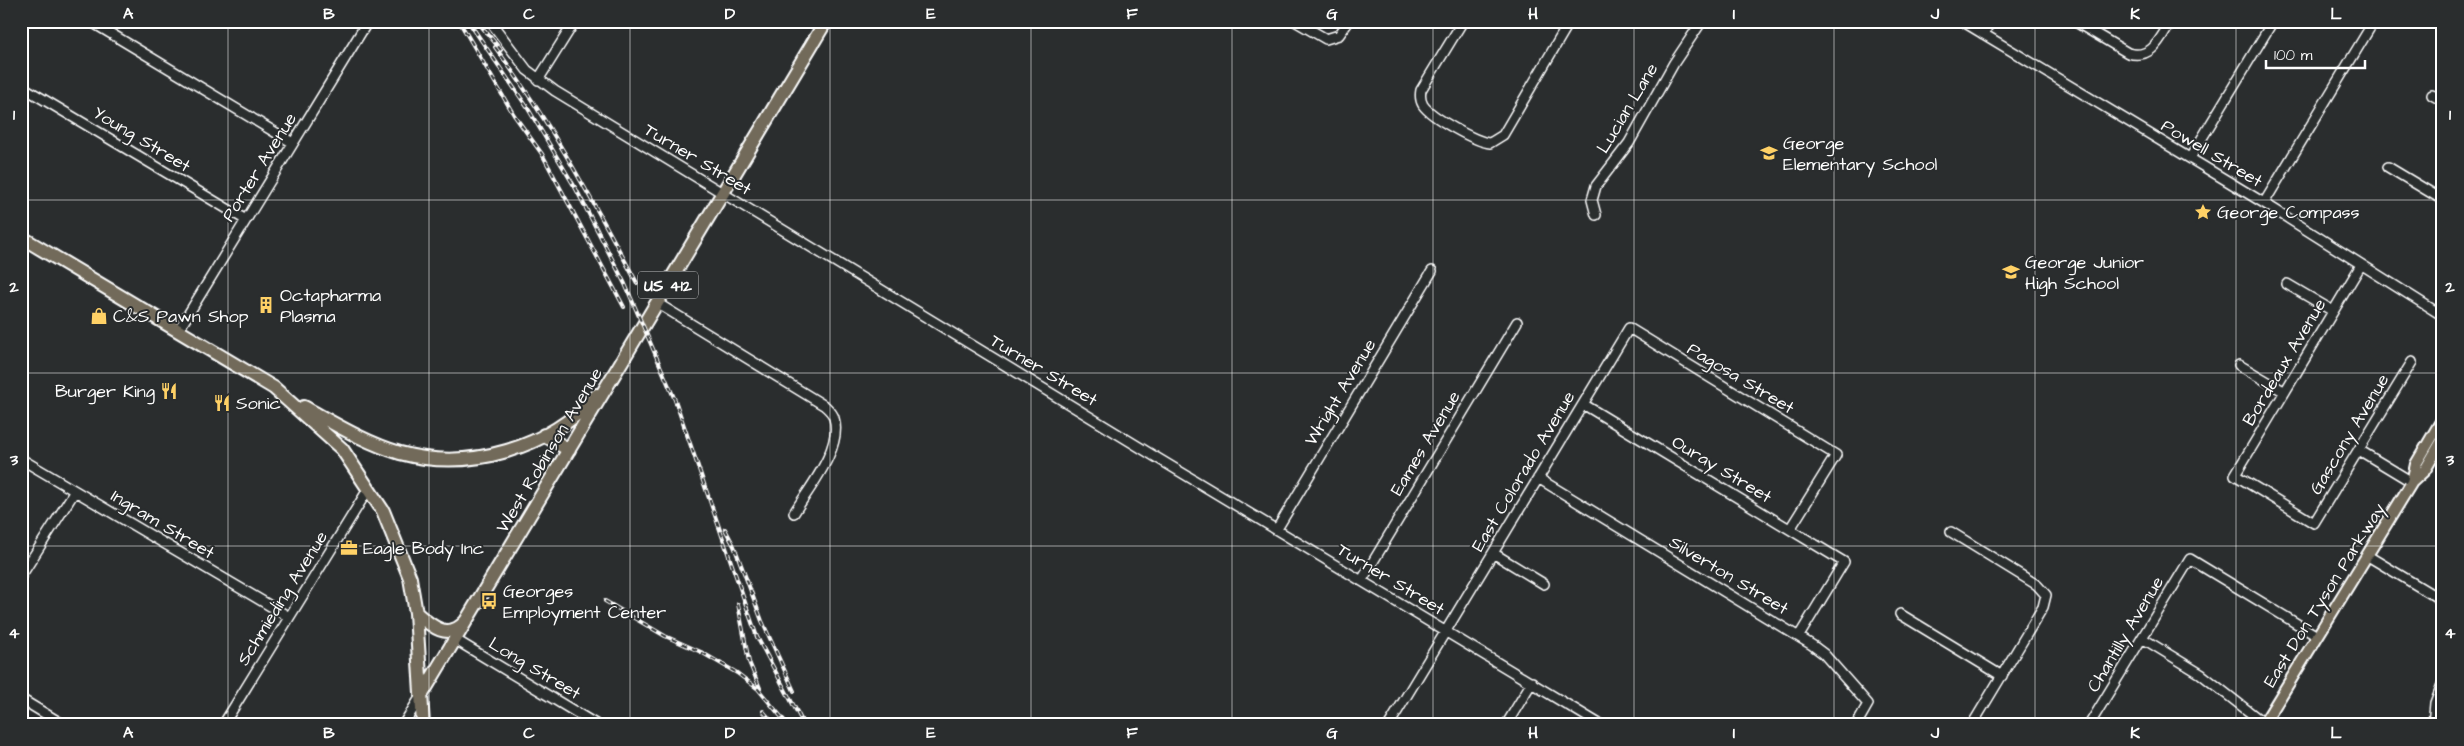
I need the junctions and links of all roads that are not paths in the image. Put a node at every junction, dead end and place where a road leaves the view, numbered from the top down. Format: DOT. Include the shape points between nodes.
graph roads {
  1 [pos="90,21"];
  2 [pos="368,21"];
  3 [pos="490,21"];
  4 [pos="574,21"];
  5 [pos="826,21"];
  6 [pos="1295,21"];
  7 [pos="1349,21"];
  8 [pos="1463,21"];
  9 [pos="1570,21"];
  10 [pos="1702,21"];
  11 [pos="1962,21"];
  12 [pos="1991,21"];
  13 [pos="2074,21"];
  14 [pos="2171,21"];
  15 [pos="2273,21"];
  16 [pos="2374,21"];
  17 [pos="1983,34"];
  18 [pos="538,80"];
  19 [pos="21,86"];
  20 [pos="2432,95"];
  21 [pos="2443,101"];
  22 [pos="293,142"];
  23 [pos="2190,158"];
  24 [pos="2388,167"];
  25 [pos="722,193"];
  26 [pos="2443,200"];
  27 [pos="2264,203"];
  28 [pos="1596,215"];
  29 [pos="246,220"];
  30 [pos="21,237"];
  31 [pos="2360,265"];
  32 [pos="1432,271"];
  33 [pos="2287,284"];
  34 [pos="657,303"];
  35 [pos="2333,311"];
  36 [pos="2443,316"];
  37 [pos="1517,322"];
  38 [pos="1629,328"];
  39 [pos="178,331"];
  40 [pos="2412,362"];
  41 [pos="2239,365"];
  42 [pos="614,376"];
  43 [pos="2285,392"];
  44 [pos="290,400"];
  45 [pos="1583,404"];
  46 [pos="2443,418"];
  47 [pos="549,433"];
  48 [pos="364,439"];
  49 [pos="2443,439"];
  50 [pos="572,447"];
  51 [pos="342,449"];
  52 [pos="2359,450"];
  53 [pos="21,459"];
  54 [pos="1538,478"];
  55 [pos="2412,482"];
  56 [pos="369,488"];
  57 [pos="75,491"];
  58 [pos="794,513"];
  59 [pos="2314,523"];
  60 [pos="1790,529"];
  61 [pos="1277,530"];
  62 [pos="1951,532"];
  63 [pos="1493,553"];
  64 [pos="2368,556"];
  65 [pos="21,576"];
  66 [pos="1362,580"];
  67 [pos="1544,584"];
  68 [pos="2443,601"];
  69 [pos="416,613"];
  70 [pos="471,614"];
  71 [pos="1900,614"];
  72 [pos="289,617"];
  73 [pos="1446,630"];
  74 [pos="1799,636"];
  75 [pos="2318,636"];
  76 [pos="2142,638"];
  77 [pos="456,640"];
  78 [pos="2002,676"];
  79 [pos="1532,682"];
  80 [pos="2443,682"];
  81 [pos="421,696"];
  82 [pos="21,699"];
  83 [pos="2437,723"];
  84 [pos="2264,724"];
  85 [pos="64,725"];
  86 [pos="223,725"];
  87 [pos="403,725"];
  88 [pos="423,725"];
  89 [pos="597,725"];
  90 [pos="1389,725"];
  91 [pos="1506,725"];
  92 [pos="1600,725"];
  93 [pos="1856,725"];
  94 [pos="1972,725"];
  95 [pos="2089,725"];
  1 -- 22 [label="street"];
  2 -- 22 [label="street, Porter Avenue"];
  3 -- 18 [label="street, Turner Street" via="517,60"];
  4 -- 18 [label="street"];
  5 -- 25 [label="highway, US 412"];
  6 -- 7 [label="street" via="1326,38 1339,35"];
  8 -- 9 [label="street" via="1422,90 1421,101 1428,111 1475,139 1490,143 1502,135"];
  10 -- 28 [label="street, Lucian Lane" via="1629,143 1596,186 1592,200"];
  11 -- 17 [label="street, Powell Street"];
  12 -- 17 [label="street"];
  13 -- 14 [label="street" via="2128,53 2143,55 2156,47"];
  15 -- 23 [label="street"];
  16 -- 27 [label="street"];
  17 -- 23 [label="street, Powell Street"];
  18 -- 25 [label="street, Turner Street"];
  19 -- 29 [label="street, Young Street"];
  20 -- 21 [label="street"];
  22 -- 29 [label="street, Porter Avenue"];
  23 -- 27 [label="street, Powell Street"];
  24 -- 26 [label="street"];
  25 -- 34 [label="highway, West Robinson Avenue / US 412"];
  25 -- 61 [label="street, Turner Street"];
  27 -- 31 [label="street, Powell Street"];
  29 -- 39 [label="street, Porter Avenue"];
  30 -- 39 [label="highway"];
  31 -- 35 [label="street, Bordeaux Avenue"];
  31 -- 36 [label="street, Powell Street"];
  32 -- 61 [label="street, Wright Avenue"];
  33 -- 35 [label="street"];
  34 -- 42 [label="highway, West Robinson Avenue / US 412"];
  34 -- 58 [label="street" via="825,406 834,416 835,442"];
  35 -- 43 [label="street, Bordeaux Avenue"];
  37 -- 66 [label="street, Eames Avenue"];
  38 -- 45 [label="street, East Colorado Avenue"];
  38 -- 60 [label="street, Pagosa Street" via="1836,455"];
  39 -- 44 [label="highway"];
  40 -- 52 [label="street, Gascony Avenue"];
  41 -- 43 [label="street"];
  42 -- 47 [label="highway, US 412" via="571,420"];
  42 -- 50 [label="highway, West Robinson Avenue / US 412"];
  43 -- 59 [label="street, Bordeaux Avenue" via="2235,475"];
  44 -- 48 [label="highway, US 412"];
  44 -- 51 [label="highway"];
  45 -- 54 [label="street, East Colorado Avenue"];
  45 -- 60 [label="street, Ouray Street"];
  46 -- 55 [label="main road, East Don Tyson Parkway" via="2416,464"];
  47 -- 48 [label="highway, US 412" via="502,452 459,460 417,457"];
  47 -- 50 [label="highway"];
  48 -- 51 [label="highway"];
  49 -- 55 [label="main road, East Don Tyson Parkway" via="2425,470"];
  50 -- 70 [label="highway, West Robinson Avenue"];
  51 -- 56 [label="highway"];
  52 -- 55 [label="street"];
  52 -- 59 [label="street, Gascony Avenue"];
  53 -- 57 [label="street, Ingram Street"];
  54 -- 63 [label="street, East Colorado Avenue"];
  54 -- 74 [label="street, Silverton Street"];
  55 -- 64 [label="main road, East Don Tyson Parkway"];
  56 -- 69 [label="highway" via="383,511 410,578"];
  56 -- 72 [label="street, Schmieding Avenue"];
  57 -- 65 [label="street"];
  57 -- 72 [label="street, Ingram Street"];
  60 -- 74 [label="street, Ouray Street" via="1844,562"];
  61 -- 66 [label="street, Turner Street"];
  62 -- 78 [label="street" via="2037,584 2046,595 2043,607"];
  63 -- 67 [label="street"];
  63 -- 73 [label="street, East Colorado Avenue"];
  64 -- 68 [label="street"];
  64 -- 75 [label="main road, East Don Tyson Parkway"];
  66 -- 73 [label="street, Turner Street"];
  69 -- 70 [label="highway" via="444,632 461,626"];
  69 -- 81 [label="highway"];
  70 -- 77 [label="highway, West Robinson Avenue"];
  71 -- 78 [label="street"];
  72 -- 86 [label="street, Schmieding Avenue"];
  73 -- 79 [label="street, Turner Street"];
  73 -- 90 [label="street, East Colorado Avenue"];
  74 -- 93 [label="street, Silverton Street" via="1824,654 1868,704"];
  75 -- 76 [label="street, Chantilly Avenue" via="2190,559"];
  75 -- 84 [label="main road, East Don Tyson Parkway"];
  76 -- 84 [label="street" via="2201,674"];
  76 -- 95 [label="street, Chantilly Avenue"];
  77 -- 81 [label="highway, West Robinson Avenue"];
  77 -- 89 [label="street, Long Street"];
  78 -- 94 [label="street"];
  79 -- 91 [label="street"];
  79 -- 92 [label="street, Turner Street"];
  80 -- 83 [label="street" via="2435,703"];
  81 -- 87 [label="street, West Robinson Avenue"];
  81 -- 88 [label="highway"];
  82 -- 85 [label="street"];
}
